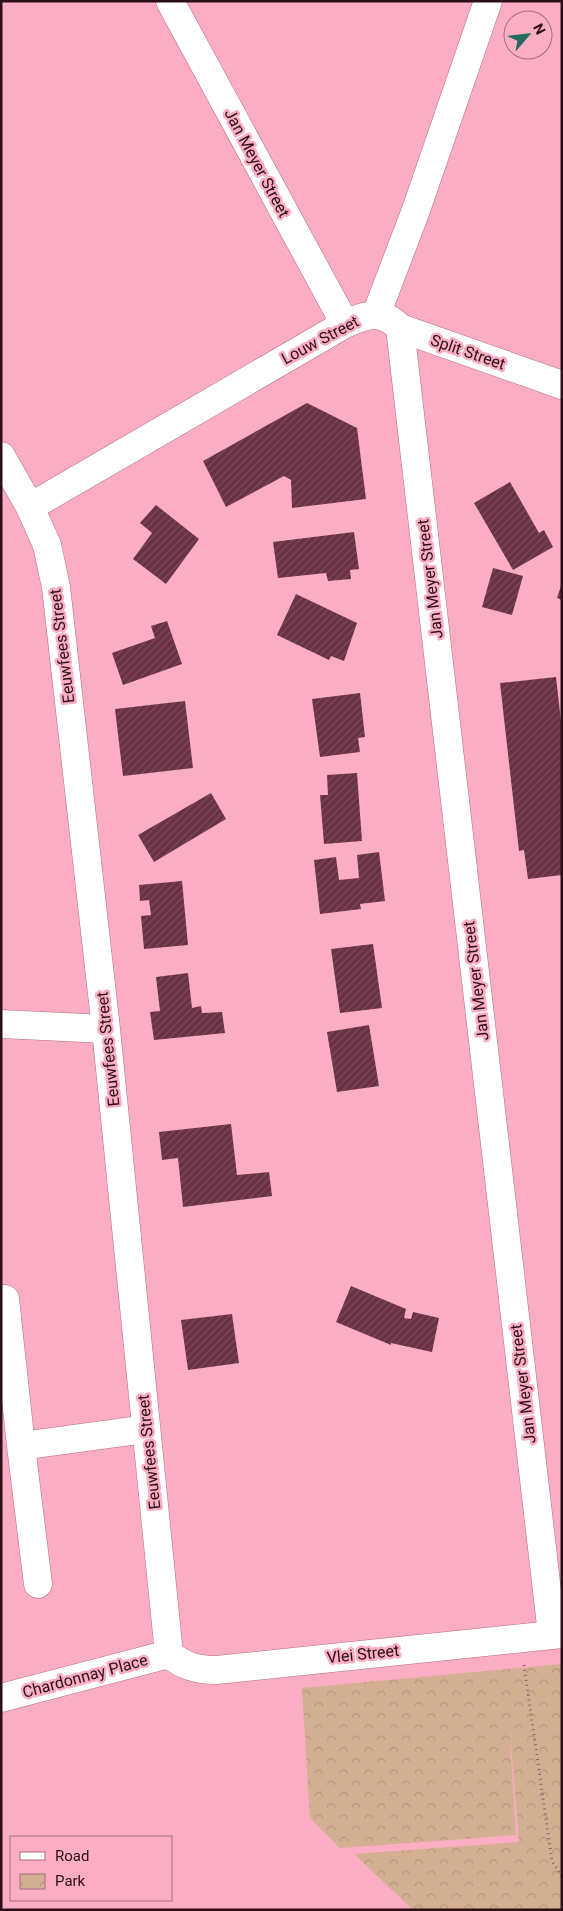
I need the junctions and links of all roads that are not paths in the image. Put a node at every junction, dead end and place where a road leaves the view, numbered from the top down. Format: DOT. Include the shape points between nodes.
graph roads {
  1 [pos="170,1"];
  2 [pos="488,1"];
  3 [pos="376,314"];
  4 [pos="345,324"];
  5 [pos="400,328"];
  6 [pos="562,385"];
  7 [pos="1,456"];
  8 [pos="30,507"];
  9 [pos="1,1024"];
  10 [pos="106,1029"];
  11 [pos="5,1299"];
  12 [pos="146,1429"];
  13 [pos="21,1446"];
  14 [pos="38,1584"];
  15 [pos="557,1634"];
  16 [pos="168,1654"];
  17 [pos="1,1698"];
  1 -- 4 [label="street, Jan Meyer Street"];
  2 -- 3 [label="street, Louw Street" via="416,210"];
  3 -- 4 [label="street, Louw Street"];
  3 -- 5 [label="street, Split Street" via="391,318"];
  4 -- 8 [label="street, Louw Street"];
  5 -- 6 [label="street, Split Street"];
  5 -- 15 [label="street, Jan Meyer Street"];
  7 -- 8 [label="street, Eeuwfees Street"];
  8 -- 10 [label="street, Eeuwfees Street" via="47,545 56,587"];
  9 -- 10 [label="street"];
  10 -- 12 [label="street, Eeuwfees Street"];
  11 -- 13 [label="street"];
  12 -- 13 [label="street"];
  12 -- 16 [label="street, Eeuwfees Street"];
  13 -- 14 [label="street"];
  15 -- 16 [label="street, Vlei Street" via="216,1670 194,1668"];
  16 -- 17 [label="street, Chardonnay Place"];
}
